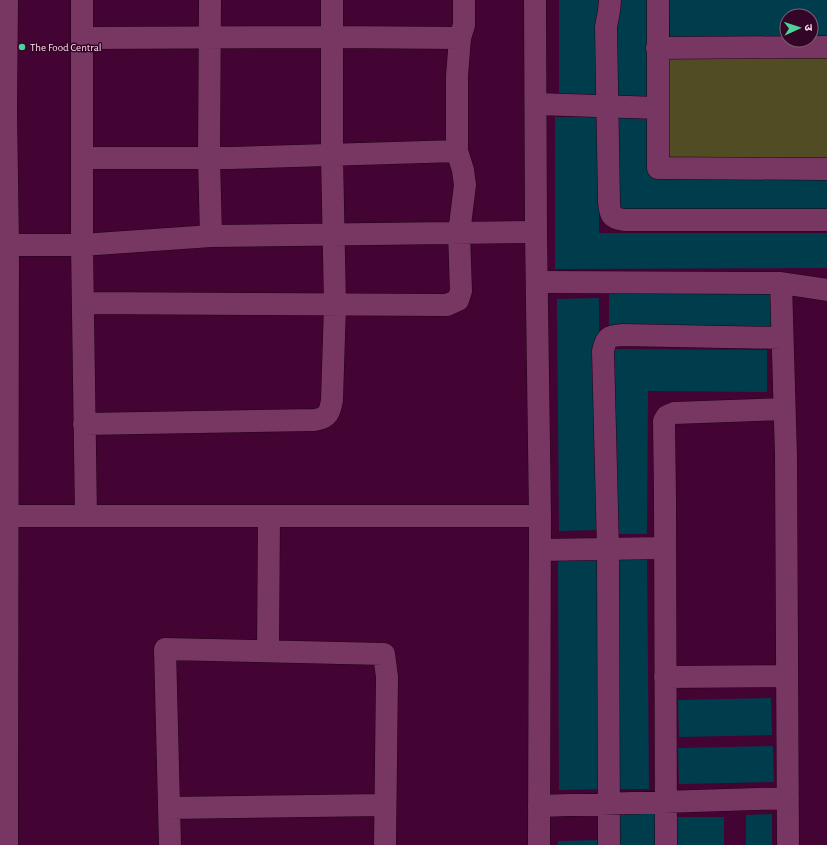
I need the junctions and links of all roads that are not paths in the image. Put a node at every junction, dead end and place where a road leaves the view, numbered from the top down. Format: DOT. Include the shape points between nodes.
graph roads {
  1 [pos="7,0"];
  2 [pos="82,0"];
  3 [pos="210,0"];
  4 [pos="332,0"];
  5 [pos="464,0"];
  6 [pos="535,0"];
  7 [pos="610,0"];
  8 [pos="658,0"];
  9 [pos="332,37"];
  10 [pos="83,38"];
  11 [pos="210,38"];
  12 [pos="460,38"];
  13 [pos="827,47"];
  14 [pos="658,48"];
  15 [pos="536,104"];
  16 [pos="607,106"];
  17 [pos="658,108"];
  18 [pos="3,111"];
  19 [pos="457,151"];
  20 [pos="332,155"];
  21 [pos="82,158"];
  22 [pos="209,158"];
  23 [pos="827,169"];
  24 [pos="827,220"];
  25 [pos="536,232"];
  26 [pos="459,233"];
  27 [pos="333,234"];
  28 [pos="211,236"];
  29 [pos="8,245"];
  30 [pos="82,245"];
  31 [pos="537,282"];
  32 [pos="781,283"];
  33 [pos="827,290"];
  34 [pos="83,303"];
  35 [pos="335,305"];
  36 [pos="782,338"];
  37 [pos="784,409"];
  38 [pos="84,424"];
  39 [pos="4,516"];
  40 [pos="86,516"];
  41 [pos="268,516"];
  42 [pos="540,516"];
  43 [pos="665,548"];
  44 [pos="608,549"];
  45 [pos="540,550"];
  46 [pos="268,651"];
  47 [pos="787,676"];
  48 [pos="665,677"];
  49 [pos="788,798"];
  50 [pos="665,802"];
  51 [pos="610,804"];
  52 [pos="385,805"];
  53 [pos="539,806"];
  54 [pos="169,808"];
  55 [pos="7,845"];
  56 [pos="170,845"];
  57 [pos="385,845"];
  58 [pos="539,845"];
  59 [pos="609,845"];
  60 [pos="666,845"];
  61 [pos="788,845"];
  1 -- 18 [label="street"];
  2 -- 10 [label="street"];
  3 -- 11 [label="street"];
  4 -- 9 [label="street"];
  5 -- 12 [label="street" via="464,25"];
  6 -- 15 [label="street"];
  7 -- 16 [label="street" via="606,27"];
  8 -- 14 [label="street"];
  9 -- 11 [label="street"];
  9 -- 12 [label="street"];
  9 -- 20 [label="street"];
  10 -- 11 [label="street"];
  10 -- 21 [label="street"];
  11 -- 22 [label="street"];
  12 -- 19 [label="street"];
  13 -- 14 [label="street"];
  14 -- 17 [label="street"];
  15 -- 16 [label="street"];
  15 -- 25 [label="street"];
  16 -- 17 [label="street"];
  16 -- 24 [label="street" via="610,212 616,219"];
  17 -- 23 [label="street" via="658,168"];
  18 -- 29 [label="street"];
  19 -- 20 [label="street"];
  19 -- 26 [label="street" via="465,185"];
  20 -- 22 [label="street"];
  20 -- 27 [label="street"];
  21 -- 22 [label="street"];
  21 -- 30 [label="street"];
  22 -- 28 [label="street"];
  25 -- 26 [label="street"];
  25 -- 31 [label="street"];
  26 -- 27 [label="street"];
  26 -- 35 [label="street" via="461,291 458,300 447,305"];
  27 -- 28 [label="street"];
  27 -- 35 [label="street"];
  28 -- 30 [label="street"];
  29 -- 30 [label="street"];
  29 -- 39 [label="street"];
  30 -- 34 [label="street"];
  31 -- 32 [label="street"];
  31 -- 42 [label="street"];
  32 -- 33 [label="street"];
  32 -- 36 [label="street"];
  34 -- 35 [label="street"];
  34 -- 38 [label="street"];
  35 -- 38 [label="street" via="332,400 330,411 320,419"];
  36 -- 37 [label="street"];
  36 -- 44 [label="street" via="623,335 608,338 603,351"];
  37 -- 43 [label="street" via="674,413 667,416 664,421"];
  37 -- 47 [label="street"];
  38 -- 40 [label="street"];
  39 -- 40 [label="street"];
  39 -- 55 [label="street" via="7,579"];
  40 -- 41 [label="street"];
  41 -- 42 [label="street"];
  41 -- 46 [label="street"];
  42 -- 45 [label="street"];
  43 -- 44 [label="street"];
  43 -- 48 [label="street"];
  44 -- 45 [label="street"];
  44 -- 51 [label="street"];
  45 -- 53 [label="street"];
  46 -- 52 [label="street" via="384,654 387,676"];
  46 -- 54 [label="street" via="165,649"];
  47 -- 48 [label="street"];
  47 -- 49 [label="street"];
  48 -- 50 [label="street"];
  49 -- 50 [label="street"];
  49 -- 61 [label="street"];
  50 -- 51 [label="street"];
  50 -- 60 [label="street"];
  51 -- 53 [label="street"];
  51 -- 59 [label="street"];
  52 -- 54 [label="street"];
  52 -- 57 [label="street"];
  53 -- 58 [label="street"];
  54 -- 56 [label="street"];
}
